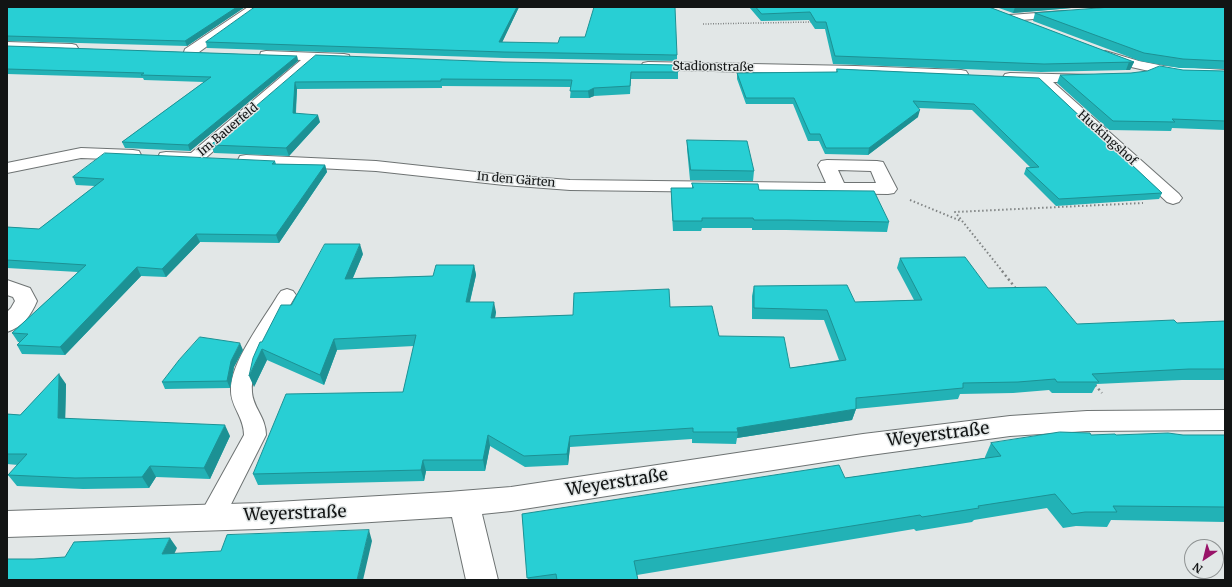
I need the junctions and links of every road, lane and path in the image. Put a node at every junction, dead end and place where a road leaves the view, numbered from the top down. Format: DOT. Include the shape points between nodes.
graph roads {
  1 [pos="255,7"];
  2 [pos="996,13"];
  3 [pos="1072,13"];
  4 [pos="1010,18"];
  5 [pos="814,22"];
  6 [pos="703,24"];
  7 [pos="1039,30"];
  8 [pos="7,46"];
  9 [pos="81,49"];
  10 [pos="174,52"];
  11 [pos="190,52"];
  12 [pos="1098,52"];
  13 [pos="213,53"];
  14 [pos="252,54"];
  15 [pos="313,57"];
  16 [pos="360,58"];
  17 [pos="638,66"];
  18 [pos="1154,70"];
  19 [pos="1225,74"];
  20 [pos="977,75"];
  21 [pos="1001,76"];
  22 [pos="1126,76"];
  23 [pos="1101,77"];
  24 [pos="1041,78"];
  25 [pos="195,158"];
  26 [pos="7,168"];
  27 [pos="837,188"];
  28 [pos="888,189"];
  29 [pos="1173,198"];
  30 [pos="961,222"];
  31 [pos="7,287"];
  32 [pos="287,295"];
  33 [pos="1021,295"];
  34 [pos="7,324"];
  35 [pos="1090,379"];
  36 [pos="1124,420"];
  37 [pos="1225,420"];
  38 [pos="464,504"];
  39 [pos="211,518"];
  40 [pos="7,524"];
  41 [pos="482,580"];
  1 -- 11 [label="street"];
  2 -- 4 [label="street"];
  3 -- 4 [label="street"];
  4 -- 7 [label="street"];
  5 -- 6 [label="path"];
  8 -- 9 [label="street"];
  10 -- 11 [label="street"];
  11 -- 13 [label="street"];
  12 -- 18 [label="street"];
  14 -- 15 [label="street"];
  15 -- 16 [label="street"];
  15 -- 25 [label="street, Im Bauerfeld"];
  17 -- 20 [label="street, Stadionstraße"];
  18 -- 19 [label="street" via="1186,74"];
  18 -- 22 [label="street"];
  21 -- 24 [label="street"];
  23 -- 24 [label="street"];
  24 -- 29 [label="street, Huckingshof"];
  25 -- 26 [label="street, Im Bauerfeld" via="81,153"];
  25 -- 27 [label="street, In den Gärten" via="376,166 570,185"];
  27 -- 28 [label="street, In den Gärten"];
  27 -- 28 [label="street" via="827,165 877,166"];
  28 -- 30 [label="path"];
  29 -- 30 [label="path" via="1171,201 1156,203 955,212"];
  30 -- 33 [label="path"];
  31 -- 34 [label="street" via="22,293 26,301 21,312"];
  32 -- 39 [label="lane" via="250,359 243,377 241,392 254,419 255,435"];
  35 -- 36 [label="path"];
  36 -- 37 [label="street, Weyerstraße"];
  36 -- 38 [label="street, Weyerstraße" via="1010,426 912,438"];
  38 -- 39 [label="street, Weyerstraße"];
  38 -- 41 [label="street"];
  39 -- 40 [label="street, Weyerstraße"];
}
